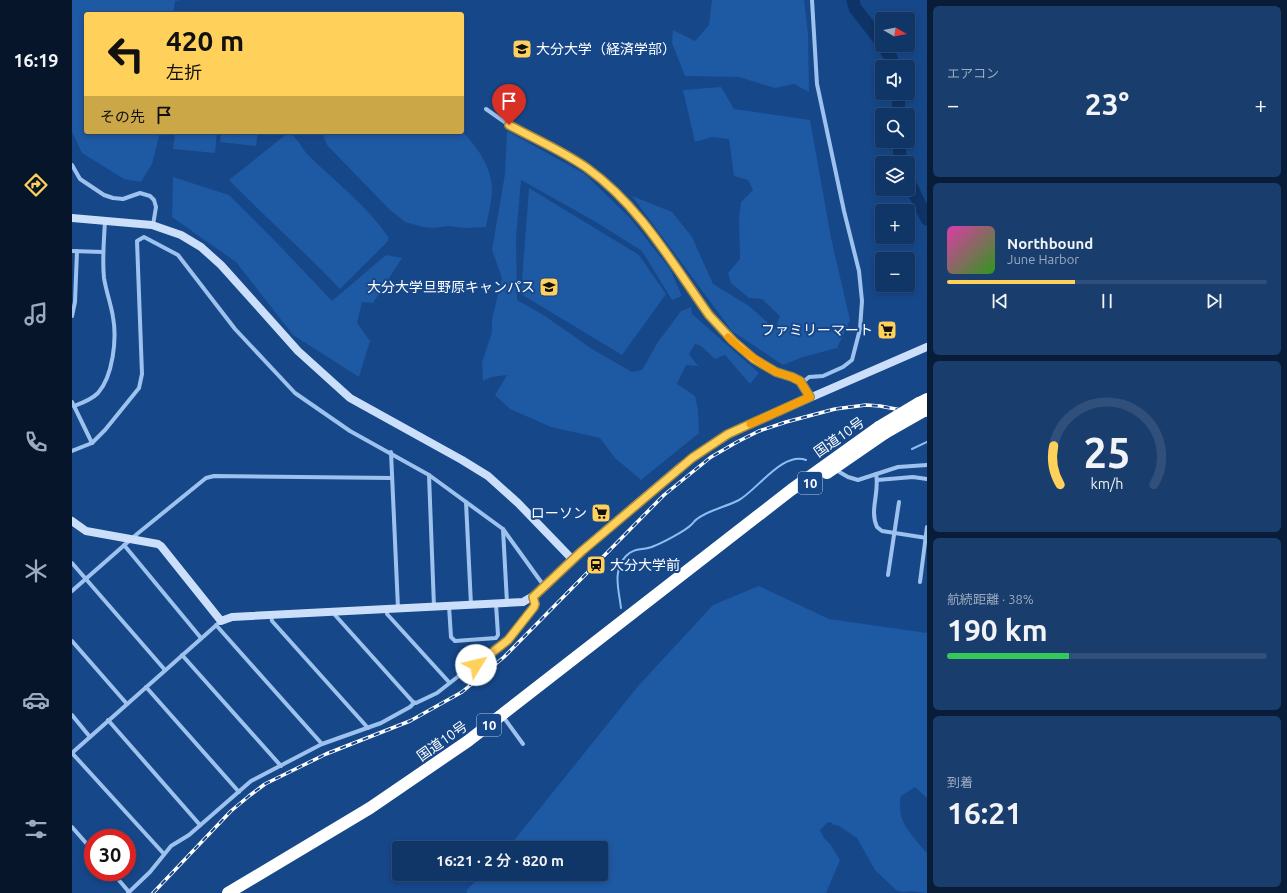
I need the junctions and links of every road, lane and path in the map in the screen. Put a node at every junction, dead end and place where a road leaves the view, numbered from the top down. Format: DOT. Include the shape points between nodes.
graph roads {
  1 [pos="812,0"];
  2 [pos="486,109"];
  3 [pos="72,165"];
  4 [pos="72,218"];
  5 [pos="105,220"];
  6 [pos="152,226"];
  7 [pos="72,250"];
  8 [pos="77,251"];
  9 [pos="103,252"];
  10 [pos="72,316"];
  11 [pos="927,347"];
  12 [pos="802,383"];
  13 [pos="810,397"];
  14 [pos="72,402"];
  15 [pos="924,403"];
  16 [pos="74,406"];
  17 [pos="92,443"];
  18 [pos="72,451"];
  19 [pos="391,452"];
  20 [pos="832,465"];
  21 [pos="927,465"];
  22 [pos="876,474"];
  23 [pos="429,475"];
  24 [pos="392,478"];
  25 [pos="927,479"];
  26 [pos="877,480"];
  27 [pos="466,502"];
  28 [pos="899,502"];
  29 [pos="72,521"];
  30 [pos="927,528"];
  31 [pos="503,530"];
  32 [pos="895,533"];
  33 [pos="132,538"];
  34 [pos="926,538"];
  35 [pos="124,545"];
  36 [pos="572,559"];
  37 [pos="72,563"];
  38 [pos="888,574"];
  39 [pos="86,579"];
  40 [pos="920,582"];
  41 [pos="544,586"];
  42 [pos="72,591"];
  43 [pos="533,597"];
  44 [pos="496,603"];
  45 [pos="507,603"];
  46 [pos="471,605"];
  47 [pos="434,606"];
  48 [pos="449,606"];
  49 [pos="398,608"];
  50 [pos="387,609"];
  51 [pos="336,612"];
  52 [pos="271,615"];
  53 [pos="219,623"];
  54 [pos="201,638"];
  55 [pos="72,641"];
  56 [pos="182,654"];
  57 [pos="165,670"];
  58 [pos="448,681"];
  59 [pos="146,687"];
  60 [pos="414,703"];
  61 [pos="127,704"];
  62 [pos="72,715"];
  63 [pos="502,715"];
  64 [pos="108,720"];
  65 [pos="368,728"];
  66 [pos="90,736"];
  67 [pos="322,744"];
  68 [pos="523,744"];
  69 [pos="72,753"];
  70 [pos="281,766"];
  71 [pos="238,792"];
  72 [pos="200,825"];
  73 [pos="72,827"];
  74 [pos="84,841"];
  75 [pos="164,854"];
  76 [pos="120,881"];
  77 [pos="129,892"];
  78 [pos="228,893"];
  1 -- 12 [label="street" via="817,84 858,271 862,301 860,329 852,360 843,367 823,376 809,377"];
  2 -- 12 [label="street" via="509,125 576,161 608,185 653,234 719,328 760,363"];
  3 -- 6 [label="street" via="80,179 104,195 123,199 140,193 150,196 156,207"];
  4 -- 5 [label="street"];
  5 -- 6 [label="street"];
  5 -- 9 [label="street"];
  6 -- 36 [label="street" via="181,235 201,247 221,265 298,351 350,398 488,476"];
  7 -- 8 [label="street"];
  8 -- 9 [label="street"];
  8 -- 10 [label="street"];
  9 -- 16 [label="street" via="105,280 114,326 113,353 107,377 98,393"];
  11 -- 13 [label="street"];
  12 -- 13 [label="street"];
  13 -- 36 [label="street" via="737,430 706,448"];
  14 -- 16 [label="street"];
  15 -- 20 [label="highway, 国道10号 / 10, bridge"];
  16 -- 17 [label="street"];
  17 -- 18 [label="street"];
  17 -- 19 [label="street" via="139,388 142,374 137,242 144,237 178,255 235,329 295,393 350,430"];
  19 -- 23 [label="street"];
  19 -- 24 [label="street"];
  20 -- 22 [label="street" via="854,480"];
  20 -- 63 [label="highway, 国道10号 / 10" via="734,534"];
  21 -- 22 [label="street" via="904,466"];
  22 -- 26 [label="street"];
  23 -- 27 [label="street"];
  23 -- 47 [label="street"];
  24 -- 33 [label="street" via="214,476 206,478"];
  24 -- 49 [label="street"];
  25 -- 26 [label="street" via="913,477"];
  26 -- 32 [label="street" via="875,524 879,530"];
  27 -- 31 [label="street"];
  27 -- 46 [label="street"];
  28 -- 32 [label="street"];
  29 -- 33 [label="street" via="86,531"];
  30 -- 34 [label="street"];
  31 -- 41 [label="street"];
  31 -- 45 [label="street"];
  32 -- 34 [label="street"];
  32 -- 38 [label="street"];
  33 -- 35 [label="street"];
  33 -- 53 [label="street" via="161,546"];
  34 -- 40 [label="street"];
  35 -- 39 [label="street"];
  35 -- 54 [label="street"];
  36 -- 41 [label="street"];
  37 -- 39 [label="street"];
  39 -- 42 [label="street"];
  39 -- 57 [label="street"];
  41 -- 43 [label="street"];
  43 -- 45 [label="street" via="523,602"];
  43 -- 60 [label="street" via="535,604 531,612 504,645 460,674 437,693"];
  44 -- 45 [label="street"];
  44 -- 46 [label="street"];
  44 -- 48 [label="street" via="496,638 455,641 451,637"];
  46 -- 48 [label="street"];
  47 -- 48 [label="street"];
  47 -- 49 [label="street"];
  49 -- 50 [label="street"];
  50 -- 51 [label="street"];
  50 -- 58 [label="street" via="387,614"];
  51 -- 52 [label="street"];
  51 -- 60 [label="street" via="335,615"];
  52 -- 53 [label="street" via="232,617"];
  52 -- 65 [label="street" via="272,620"];
  53 -- 54 [label="street"];
  53 -- 67 [label="street"];
  54 -- 56 [label="street"];
  55 -- 61 [label="street"];
  56 -- 57 [label="street"];
  56 -- 70 [label="street"];
  57 -- 59 [label="street"];
  59 -- 61 [label="street"];
  59 -- 71 [label="street"];
  60 -- 65 [label="street"];
  61 -- 64 [label="street"];
  62 -- 66 [label="street"];
  63 -- 68 [label="street"];
  63 -- 78 [label="highway, 国道10号 / 10" via="389,795"];
  64 -- 66 [label="street"];
  64 -- 72 [label="street"];
  65 -- 67 [label="street"];
  66 -- 69 [label="street"];
  67 -- 70 [label="street"];
  69 -- 75 [label="street"];
  70 -- 71 [label="street" via="254,779"];
  71 -- 72 [label="street"];
  72 -- 75 [label="street" via="173,844"];
  73 -- 74 [label="street"];
  75 -- 77 [label="street"];
  76 -- 77 [label="street"];
}
